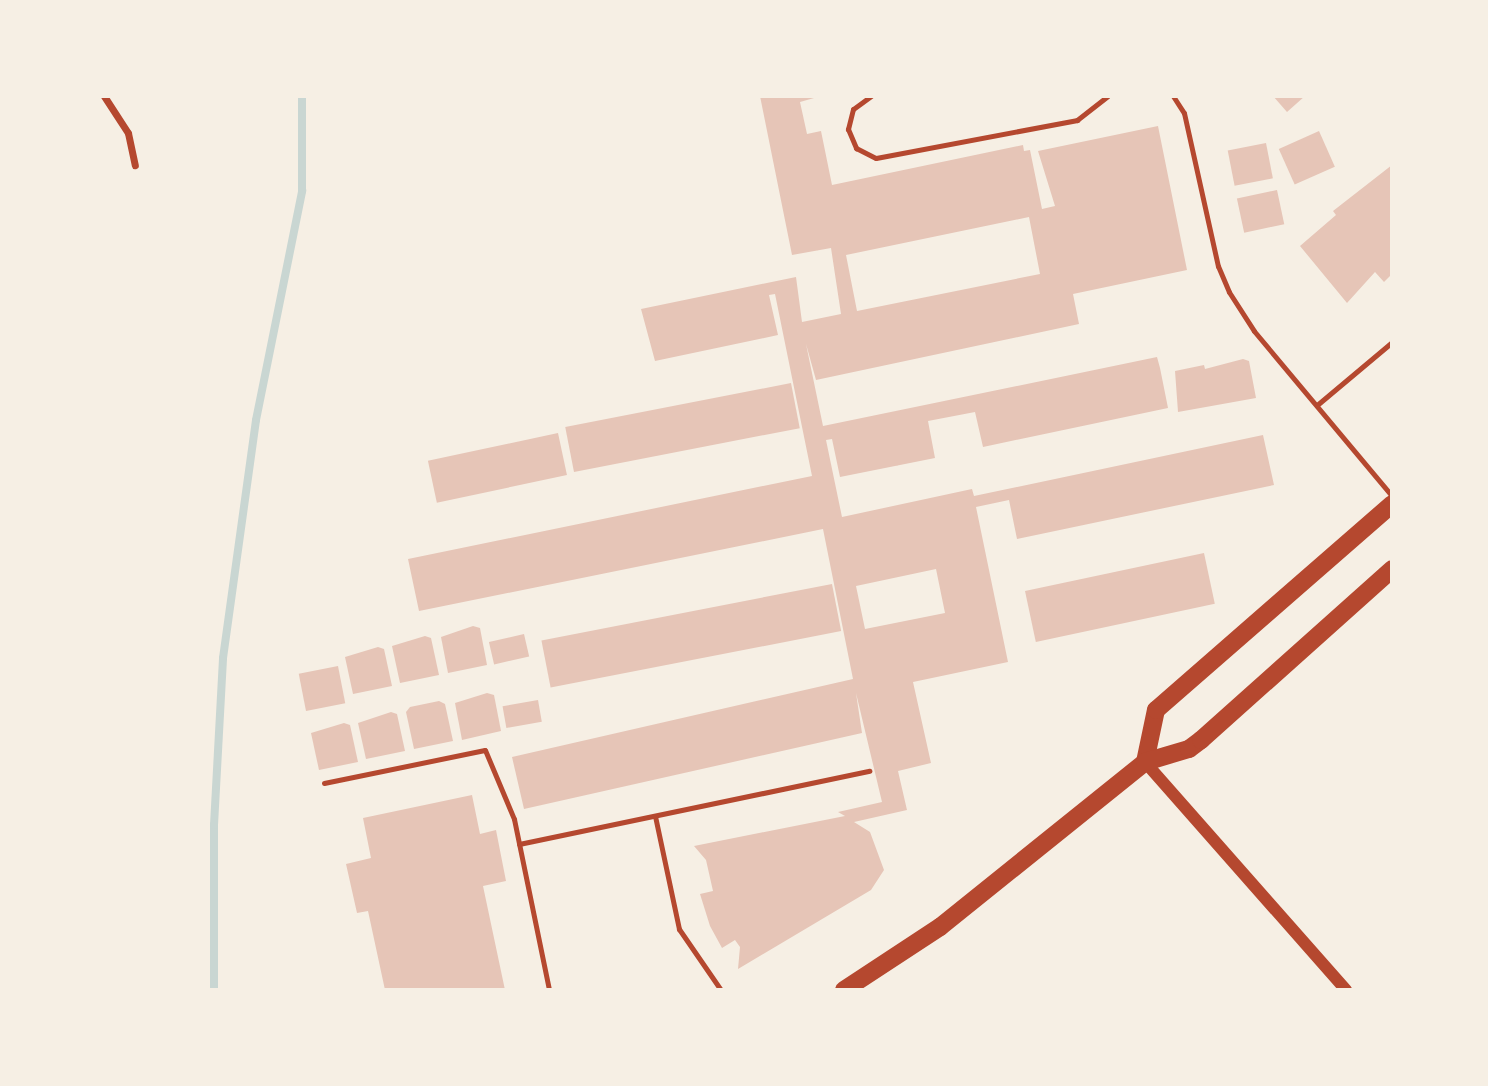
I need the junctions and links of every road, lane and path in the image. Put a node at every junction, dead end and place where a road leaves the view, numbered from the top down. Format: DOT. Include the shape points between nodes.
graph roads {
  1 [pos="104,96"];
  2 [pos="871,96"];
  3 [pos="1108,96"];
  4 [pos="1173,96"];
  5 [pos="135,164"];
  6 [pos="1392,342"];
  7 [pos="1317,405"];
  8 [pos="1392,496"];
  9 [pos="1392,504"];
  10 [pos="1392,569"];
  11 [pos="1144,762"];
  12 [pos="869,771"];
  13 [pos="324,783"];
  14 [pos="655,816"];
  15 [pos="519,844"];
  16 [pos="549,990"];
  17 [pos="722,990"];
  18 [pos="844,990"];
  19 [pos="1346,990"];
  1 -- 5 [label="street" via="128,133"];
  2 -- 3 [label="lane" via="853,108 848,129 856,148 876,158 1077,120"];
  4 -- 7 [label="lane" via="1184,113 1218,266 1229,292 1254,331"];
  6 -- 7 [label="lane"];
  7 -- 8 [label="lane"];
  9 -- 11 [label="main road" via="1156,710"];
  10 -- 11 [label="main road" via="1195,744"];
  11 -- 18 [label="main road" via="940,927"];
  11 -- 19 [label="street"];
  12 -- 14 [label="lane"];
  13 -- 15 [label="lane" via="485,750 511,808"];
  14 -- 15 [label="lane"];
  14 -- 17 [label="lane" via="675,917 687,944"];
  15 -- 16 [label="lane"];
}
